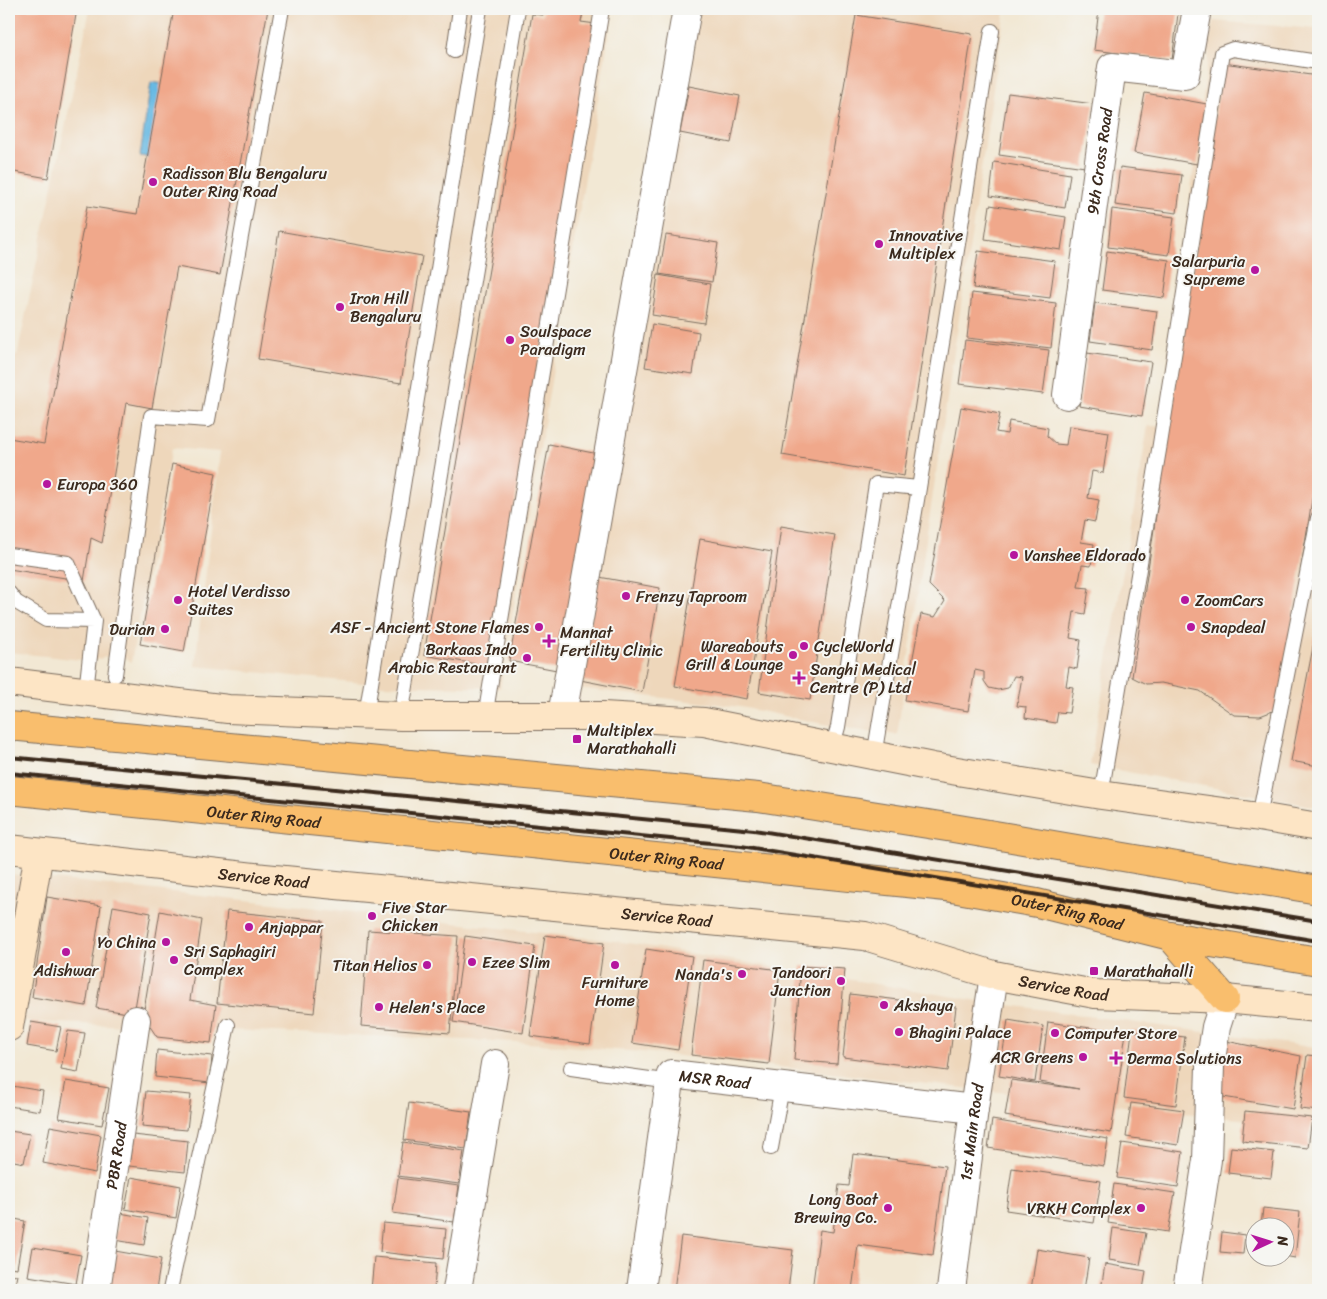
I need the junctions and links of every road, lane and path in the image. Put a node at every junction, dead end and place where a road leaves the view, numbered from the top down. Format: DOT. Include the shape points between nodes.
graph roads {
  1 [pos="282,9"];
  2 [pos="460,9"];
  3 [pos="480,9"];
  4 [pos="518,9"];
  5 [pos="602,9"];
  6 [pos="687,9"];
  7 [pos="1197,9"];
  8 [pos="992,31"];
  9 [pos="454,51"];
  10 [pos="1318,62"];
  11 [pos="1067,395"];
  12 [pos="919,488"];
  13 [pos="1318,518"];
  14 [pos="9,555"];
  15 [pos="9,593"];
  16 [pos="94,621"];
  17 [pos="115,675"];
  18 [pos="9,682"];
  19 [pos="86,691"];
  20 [pos="366,715"];
  21 [pos="401,716"];
  22 [pos="562,716"];
  23 [pos="485,717"];
  24 [pos="9,726"];
  25 [pos="832,748"];
  26 [pos="874,756"];
  27 [pos="9,790"];
  28 [pos="1101,794"];
  29 [pos="1259,817"];
  30 [pos="1318,827"];
  31 [pos="9,849"];
  32 [pos="39,853"];
  33 [pos="1318,890"];
  34 [pos="1170,936"];
  35 [pos="1318,961"];
  36 [pos="994,975"];
  37 [pos="1225,999"];
  38 [pos="1318,1008"];
  39 [pos="136,1020"];
  40 [pos="228,1025"];
  41 [pos="9,1027"];
  42 [pos="495,1064"];
  43 [pos="571,1068"];
  44 [pos="671,1082"];
  45 [pos="782,1087"];
  46 [pos="974,1109"];
  47 [pos="771,1148"];
  48 [pos="96,1290"];
  49 [pos="170,1290"];
  50 [pos="457,1290"];
  51 [pos="641,1290"];
  52 [pos="951,1290"];
  53 [pos="1186,1290"];
  1 -- 17 [label="lane" via="208,420 151,416"];
  2 -- 9 [label="lane"];
  3 -- 20 [label="lane"];
  4 -- 21 [label="lane"];
  5 -- 23 [label="lane"];
  6 -- 22 [label="street"];
  7 -- 11 [label="street, 9th Cross Road" via="1185,75 1112,67"];
  8 -- 12 [label="lane"];
  10 -- 28 [label="lane" via="1233,50 1222,53"];
  12 -- 25 [label="lane" via="876,484 838,728"];
  12 -- 26 [label="lane"];
  13 -- 29 [label="lane"];
  14 -- 16 [label="lane" via="68,563"];
  15 -- 16 [label="lane" via="16,602 46,620"];
  16 -- 19 [label="lane"];
  18 -- 19 [label="street"];
  19 -- 20 [label="street" via="228,709"];
  20 -- 21 [label="street"];
  21 -- 23 [label="street"];
  22 -- 23 [label="street"];
  22 -- 25 [label="street" via="704,722"];
  24 -- 33 [label="highway" via="758,797"];
  25 -- 26 [label="street"];
  26 -- 28 [label="street"];
  27 -- 34 [label="highway, Outer Ring Road" via="946,887 1037,903"];
  28 -- 29 [label="street"];
  29 -- 30 [label="street"];
  31 -- 32 [label="street, Service Road"];
  32 -- 36 [label="street, Service Road" via="865,936"];
  32 -- 41 [label="street"];
  34 -- 35 [label="highway, Outer Ring Road"];
  34 -- 37 [label="highway"];
  36 -- 37 [label="street, Service Road" via="1095,994"];
  36 -- 46 [label="street, 1st Main Road"];
  37 -- 38 [label="street, Service Road"];
  37 -- 53 [label="street" via="1216,1027 1210,1066 1207,1160"];
  39 -- 48 [label="street, PBR Road"];
  40 -- 49 [label="lane"];
  42 -- 50 [label="street"];
  43 -- 44 [label="lane"];
  44 -- 45 [label="street, MSR Road" via="671,1074"];
  44 -- 51 [label="street, MSR Road"];
  45 -- 46 [label="street, MSR Road"];
  45 -- 47 [label="lane"];
  46 -- 52 [label="street, 1st Main Road"];
}
